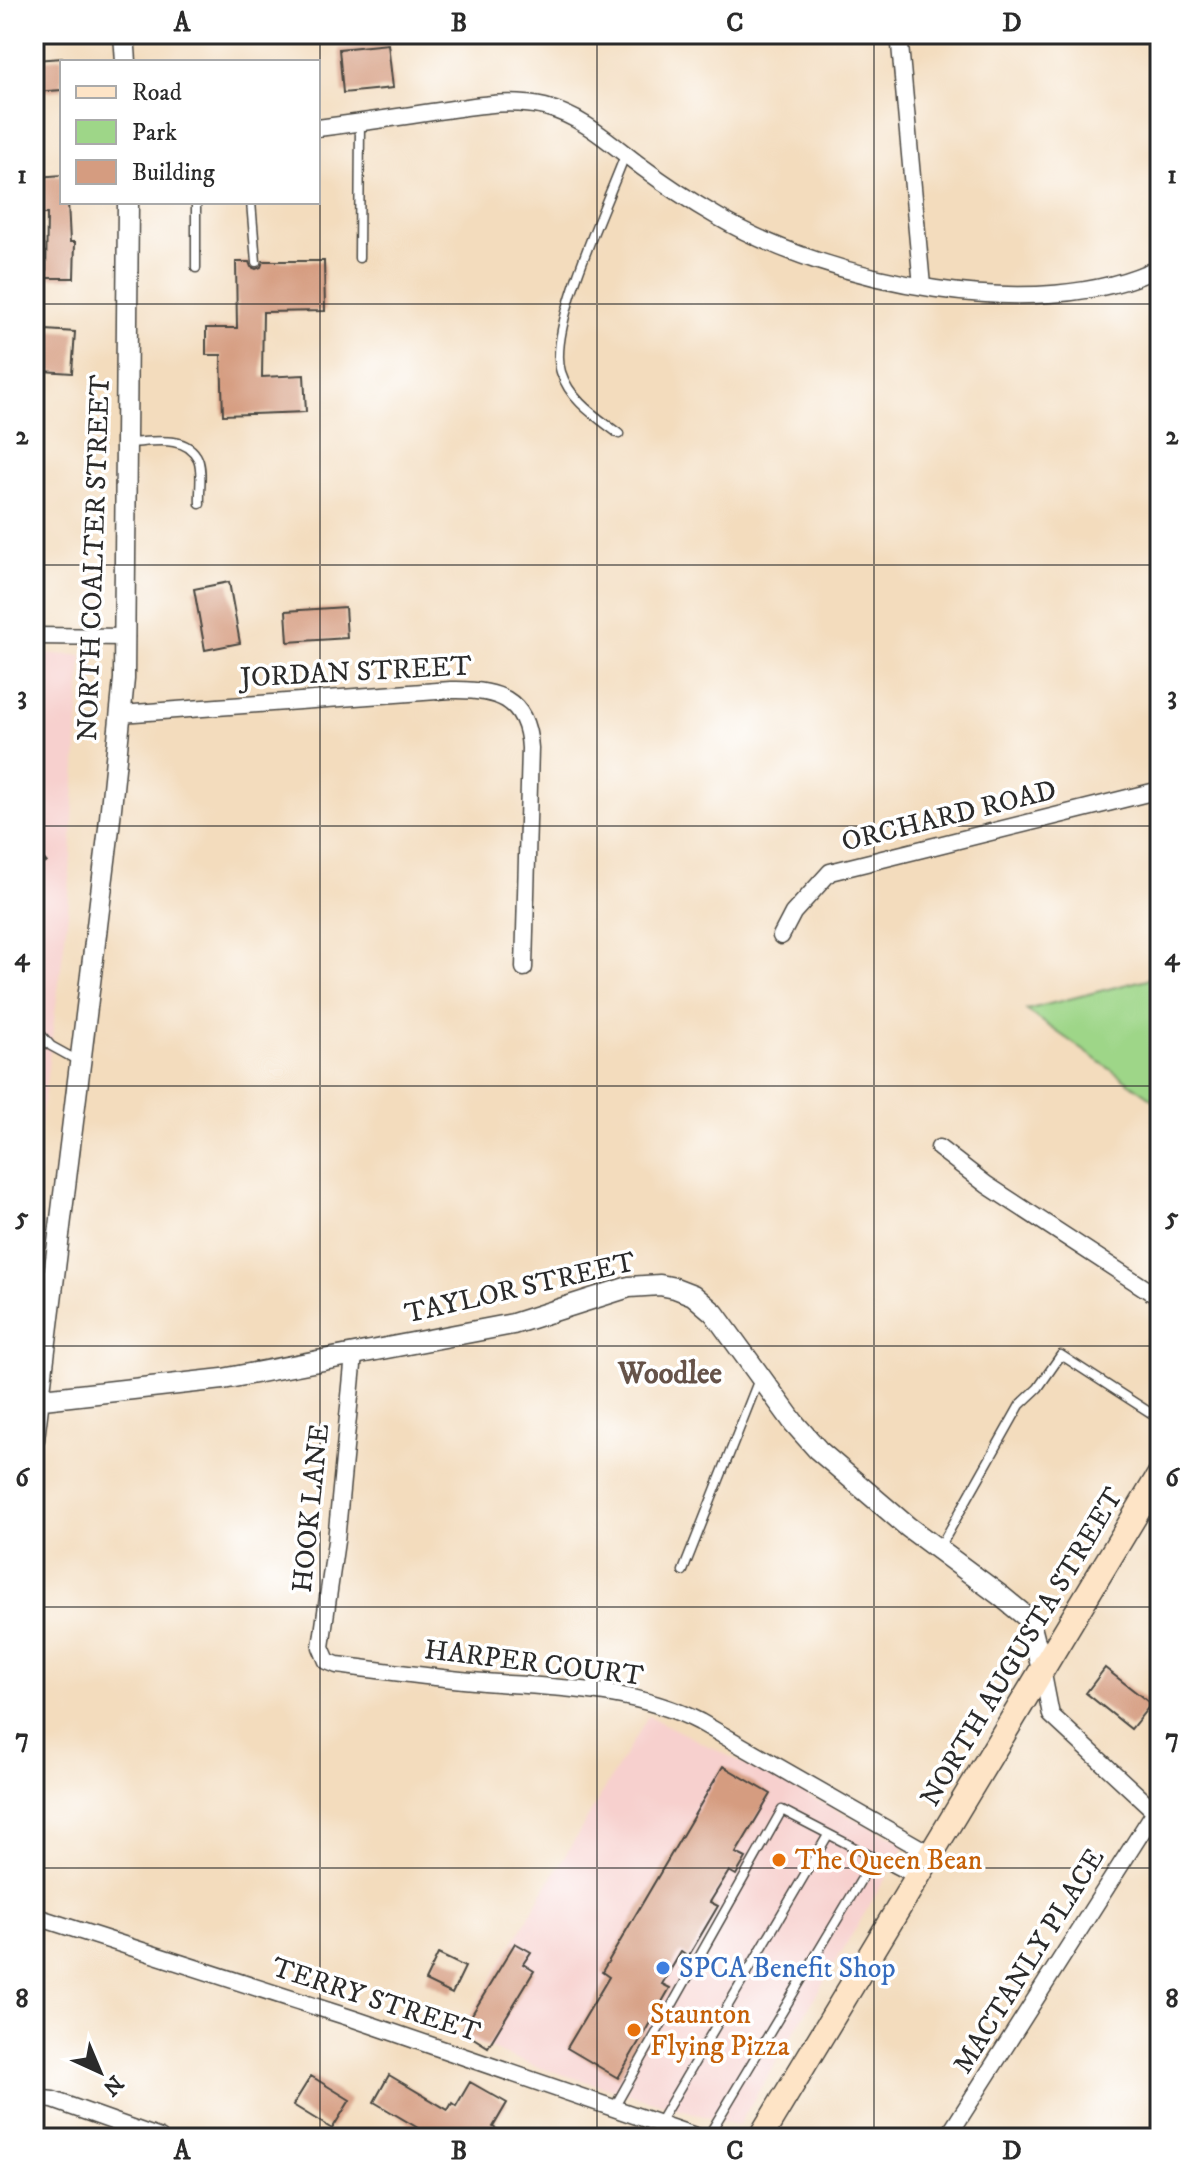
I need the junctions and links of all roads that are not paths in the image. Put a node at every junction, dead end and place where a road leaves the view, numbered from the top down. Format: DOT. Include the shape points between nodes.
graph roads {
  1 [pos="124,34"];
  2 [pos="899,34"];
  3 [pos="126,60"];
  4 [pos="360,122"];
  5 [pos="320,128"];
  6 [pos="626,154"];
  7 [pos="128,204"];
  8 [pos="196,204"];
  9 [pos="251,204"];
  10 [pos="359,258"];
  11 [pos="256,262"];
  12 [pos="1160,267"];
  13 [pos="196,268"];
  14 [pos="922,286"];
  15 [pos="619,434"];
  16 [pos="128,443"];
  17 [pos="200,504"];
  18 [pos="35,636"];
  19 [pos="126,637"];
  20 [pos="34,688"];
  21 [pos="121,714"];
  22 [pos="1160,790"];
  23 [pos="781,936"];
  24 [pos="524,968"];
  25 [pos="34,1027"];
  26 [pos="80,1062"];
  27 [pos="939,1148"];
  28 [pos="1160,1298"];
  29 [pos="354,1355"];
  30 [pos="760,1376"];
  31 [pos="37,1400"];
  32 [pos="1160,1419"];
  33 [pos="34,1439"];
  34 [pos="1160,1474"];
  35 [pos="939,1549"];
  36 [pos="683,1571"];
  37 [pos="331,1663"];
  38 [pos="1042,1669"];
  39 [pos="1157,1814"];
  40 [pos="828,1835"];
  41 [pos="932,1855"];
  42 [pos="874,1858"];
  43 [pos="917,1880"];
  44 [pos="34,1916"];
  45 [pos="34,2098"];
  46 [pos="614,2108"];
  47 [pos="656,2130"];
  48 [pos="160,2138"];
  49 [pos="551,2138"];
  50 [pos="559,2138"];
  51 [pos="704,2138"];
  52 [pos="760,2138"];
  53 [pos="947,2138"];
  1 -- 3 [label="street"];
  2 -- 14 [label="street"];
  4 -- 5 [label="street"];
  4 -- 6 [label="street" via="525,104 576,119"];
  4 -- 10 [label="lane"];
  6 -- 14 [label="street" via="717,217 773,244 841,268"];
  6 -- 15 [label="lane" via="561,331 561,371 580,404"];
  7 -- 16 [label="street, NORTH COALTER STREET"];
  8 -- 13 [label="lane"];
  9 -- 11 [label="lane"];
  12 -- 14 [label="street" via="1119,282 1048,294"];
  16 -- 17 [label="lane" via="182,442 199,461"];
  16 -- 19 [label="street, NORTH COALTER STREET"];
  18 -- 19 [label="street"];
  18 -- 20 [label="lane"];
  19 -- 21 [label="street, NORTH COALTER STREET"];
  21 -- 24 [label="street, JORDAN STREET" via="451,690 478,689 501,696 523,717 530,739"];
  21 -- 26 [label="street, NORTH COALTER STREET"];
  22 -- 23 [label="street, ORCHARD ROAD" via="830,872 793,913"];
  25 -- 26 [label="lane" via="51,1046"];
  26 -- 31 [label="street, NORTH COALTER STREET"];
  27 -- 28 [label="street"];
  29 -- 30 [label="street, TAYLOR STREET" via="513,1324 629,1287 660,1285 706,1304"];
  29 -- 31 [label="street, TAYLOR STREET" via="223,1379"];
  29 -- 37 [label="street, HOOK LANE" via="321,1647"];
  30 -- 35 [label="street, TAYLOR STREET" via="818,1450"];
  30 -- 36 [label="lane"];
  31 -- 33 [label="street, NORTH COALTER STREET"];
  32 -- 35 [label="lane" via="1061,1355 1020,1405"];
  34 -- 38 [label="main road, NORTH AUGUSTA STREET"];
  35 -- 38 [label="street, TAYLOR STREET" via="1029,1619"];
  37 -- 41 [label="street, HARPER COURT" via="658,1704 700,1722"];
  38 -- 39 [label="street" via="1051,1715"];
  38 -- 41 [label="main road, NORTH AUGUSTA STREET"];
  39 -- 53 [label="street, MACTANLY PLACE"];
  40 -- 42 [label="lane"];
  40 -- 46 [label="lane" via="782,1810"];
  40 -- 47 [label="lane"];
  41 -- 43 [label="main road, NORTH AUGUSTA STREET"];
  42 -- 43 [label="lane"];
  42 -- 51 [label="lane"];
  43 -- 52 [label="main road, NORTH AUGUSTA STREET"];
  44 -- 46 [label="street, TERRY STREET"];
  45 -- 48 [label="street"];
  46 -- 47 [label="street, TERRY STREET"];
  47 -- 51 [label="street, TERRY STREET"];
  49 -- 50 [label="lane"];
}
